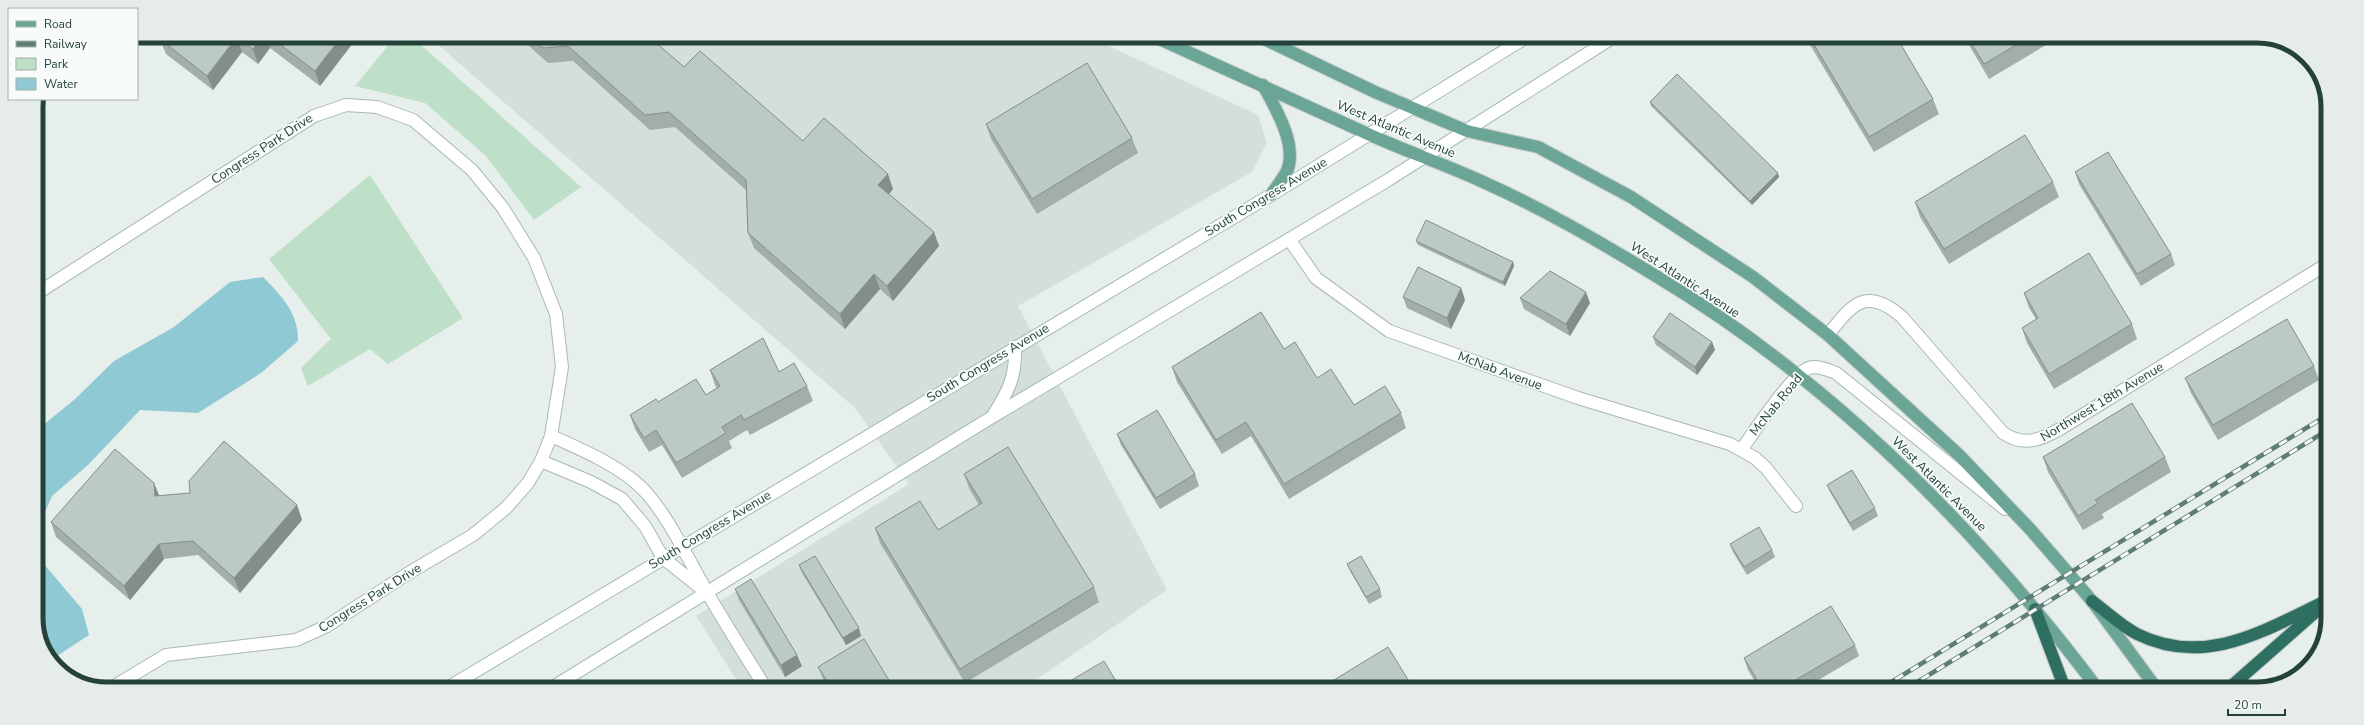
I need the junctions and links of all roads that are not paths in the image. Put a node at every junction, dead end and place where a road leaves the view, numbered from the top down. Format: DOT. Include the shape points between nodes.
graph roads {
  1 [pos="1168,43"];
  2 [pos="1273,43"];
  3 [pos="1517,43"];
  4 [pos="1604,43"];
  5 [pos="1263,85"];
  6 [pos="1412,109"];
  7 [pos="1467,131"];
  8 [pos="1369,135"];
  9 [pos="1425,157"];
  10 [pos="1271,194"];
  11 [pos="1289,239"];
  12 [pos="2321,268"];
  13 [pos="43,290"];
  14 [pos="1828,335"];
  15 [pos="1015,347"];
  16 [pos="1799,375"];
  17 [pos="992,417"];
  18 [pos="551,436"];
  19 [pos="1742,449"];
  20 [pos="541,461"];
  21 [pos="1796,506"];
  22 [pos="2030,529"];
  23 [pos="681,546"];
  24 [pos="663,558"];
  25 [pos="708,593"];
  26 [pos="2092,601"];
  27 [pos="2321,604"];
  28 [pos="2321,606"];
  29 [pos="2035,609"];
  30 [pos="123,682"];
  31 [pos="458,682"];
  32 [pos="561,682"];
  33 [pos="762,682"];
  34 [pos="2062,682"];
  35 [pos="2092,682"];
  36 [pos="2152,682"];
  37 [pos="2236,682"];
  1 -- 5 [label="main road, West Atlantic Avenue"];
  2 -- 6 [label="main road, West Atlantic Avenue"];
  3 -- 6 [label="street, South Congress Avenue"];
  4 -- 7 [label="street"];
  5 -- 8 [label="main road, West Atlantic Avenue"];
  5 -- 10 [label="main road" via="1281,120 1289,147 1287,170"];
  6 -- 7 [label="main road, West Atlantic Avenue"];
  6 -- 8 [label="street, South Congress Avenue"];
  7 -- 9 [label="street"];
  7 -- 14 [label="main road, West Atlantic Avenue" via="1538,147 1611,186 1671,222 1753,277"];
  8 -- 9 [label="main road, West Atlantic Avenue"];
  8 -- 10 [label="street, South Congress Avenue"];
  9 -- 11 [label="street"];
  9 -- 16 [label="main road, West Atlantic Avenue" via="1485,182 1635,263 1716,315"];
  10 -- 15 [label="street, South Congress Avenue"];
  11 -- 17 [label="street"];
  11 -- 19 [label="street, McNab Avenue" via="1316,278 1389,331 1564,393"];
  12 -- 14 [label="street, Northwest 18th Avenue" via="2038,441 2011,438 2003,433 1902,317 1885,304 1871,300 1857,303 1846,312"];
  13 -- 18 [label="street, Congress Park Drive" via="314,116 346,105 377,107 412,120 472,170 503,208 534,258 556,314 562,367"];
  14 -- 22 [label="main road, West Atlantic Avenue" via="1934,430"];
  15 -- 17 [label="street" via="1015,368 1009,391"];
  15 -- 23 [label="street, South Congress Avenue"];
  16 -- 19 [label="street, McNab Road" via="1768,410"];
  16 -- 22 [label="street, McNab Road" via="1810,368 1818,367 1836,373"];
  16 -- 29 [label="main road, West Atlantic Avenue" via="1902,465 1957,521"];
  17 -- 25 [label="street"];
  18 -- 20 [label="street, Congress Park Drive"];
  18 -- 23 [label="street" via="601,459 635,482 668,523"];
  19 -- 21 [label="street, McNab Road" via="1766,468"];
  20 -- 24 [label="street" via="591,482 622,499 645,526"];
  20 -- 30 [label="street, Congress Park Drive" via="528,483 506,508 474,535 407,574 327,626 296,640 166,655"];
  22 -- 26 [label="main road, West Atlantic Avenue"];
  23 -- 24 [label="street, South Congress Avenue"];
  23 -- 25 [label="street"];
  24 -- 25 [label="street"];
  24 -- 31 [label="street, South Congress Avenue"];
  25 -- 32 [label="street"];
  25 -- 33 [label="street"];
  26 -- 27 [label="highway" via="2136,633 2159,642 2193,648 2236,642"];
  26 -- 36 [label="main road, West Atlantic Avenue"];
  28 -- 37 [label="highway"];
  29 -- 34 [label="highway"];
  29 -- 35 [label="main road, West Atlantic Avenue"];
}
